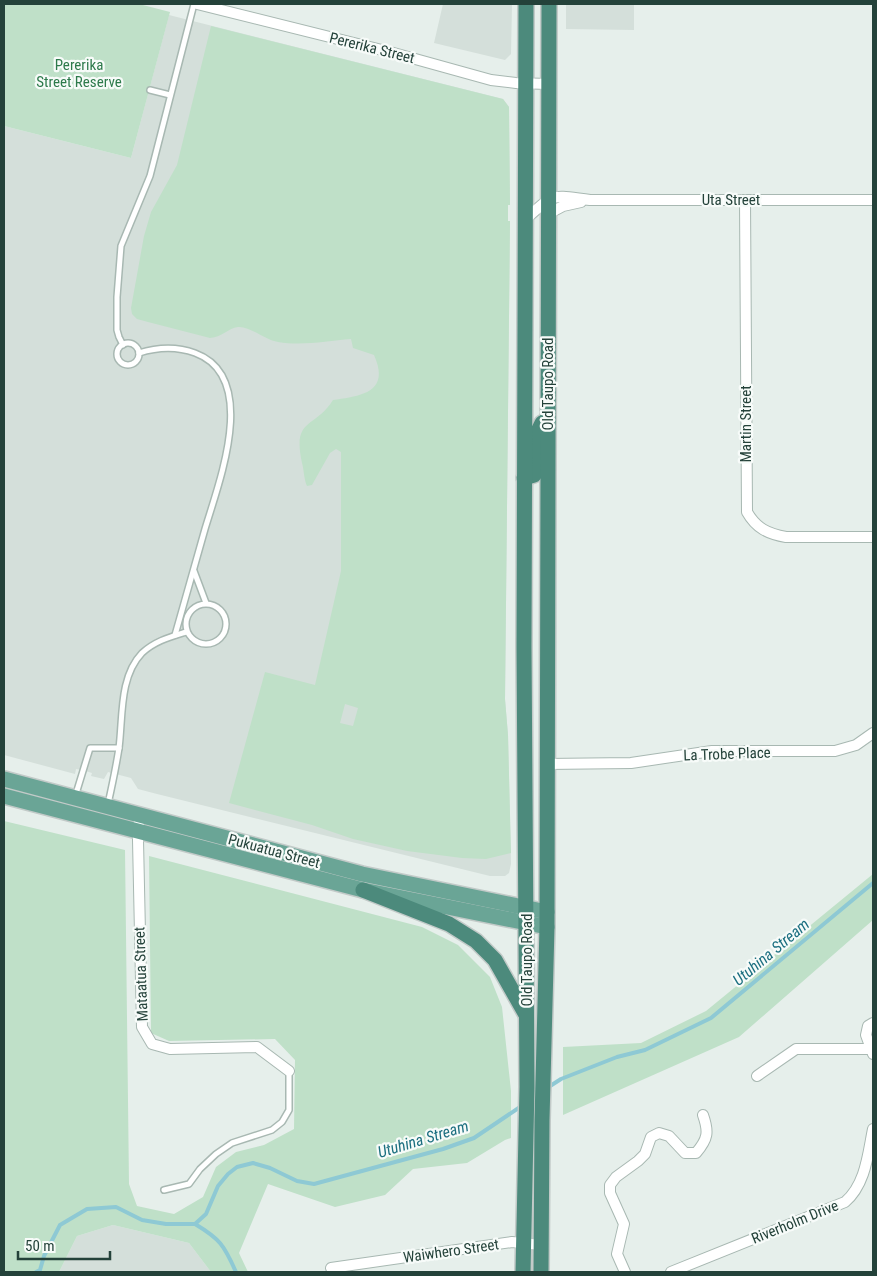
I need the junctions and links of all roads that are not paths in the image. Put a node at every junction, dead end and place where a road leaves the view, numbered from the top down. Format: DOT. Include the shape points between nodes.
graph roads {
  1 [pos="196,4"];
  2 [pos="526,4"];
  3 [pos="549,4"];
  4 [pos="526,83"];
  5 [pos="548,84"];
  6 [pos="150,90"];
  7 [pos="170,95"];
  8 [pos="548,198"];
  9 [pos="590,200"];
  10 [pos="745,200"];
  11 [pos="873,200"];
  12 [pos="548,214"];
  13 [pos="526,218"];
  14 [pos="123,345"];
  15 [pos="139,353"];
  16 [pos="548,420"];
  17 [pos="524,478"];
  18 [pos="548,497"];
  19 [pos="873,537"];
  20 [pos="524,556"];
  21 [pos="194,570"];
  22 [pos="206,603"];
  23 [pos="186,632"];
  24 [pos="175,635"];
  25 [pos="524,647"];
  26 [pos="873,734"];
  27 [pos="119,748"];
  28 [pos="546,764"];
  29 [pos="4,779"];
  30 [pos="4,796"];
  31 [pos="75,798"];
  32 [pos="108,807"];
  33 [pos="71,813"];
  34 [pos="139,824"];
  35 [pos="363,890"];
  36 [pos="546,912"];
  37 [pos="526,915"];
  38 [pos="547,927"];
  39 [pos="527,1017"];
  40 [pos="873,1023"];
  41 [pos="872,1052"];
  42 [pos="289,1071"];
  43 [pos="757,1076"];
  44 [pos="703,1115"];
  45 [pos="873,1129"];
  46 [pos="164,1190"];
  47 [pos="523,1243"];
  48 [pos="541,1245"];
  49 [pos="331,1268"];
  50 [pos="522,1272"];
  51 [pos="541,1272"];
  52 [pos="625,1272"];
  53 [pos="671,1272"];
  1 -- 4 [label="street, Pererika Street" via="491,80"];
  1 -- 7 [label="lane"];
  2 -- 4 [label="highway, Old Taupo Road"];
  3 -- 5 [label="highway, Old Taupo Road"];
  4 -- 5 [label="street, Pererika Street"];
  4 -- 13 [label="highway, Old Taupo Road"];
  5 -- 8 [label="highway, Old Taupo Road"];
  6 -- 7 [label="lane"];
  7 -- 14 [label="lane" via="150,176 121,246 117,330"];
  8 -- 9 [label="street, Uta Street" via="556,195"];
  8 -- 12 [label="highway, Old Taupo Road"];
  8 -- 13 [label="street"];
  9 -- 10 [label="street, Uta Street"];
  9 -- 12 [label="street, Uta Street" via="563,206"];
  10 -- 11 [label="street, Uta Street"];
  10 -- 19 [label="street, Martin Street" via="747,512 762,530 786,537"];
  12 -- 16 [label="highway, Old Taupo Road"];
  13 -- 17 [label="highway, Old Taupo Road"];
  14 -- 15 [label="lane" via="133,345"];
  14 -- 15 [label="lane" via="118,354 122,363 136,362"];
  15 -- 21 [label="lane" via="168,348 198,354 216,367 227,387 230,436"];
  16 -- 17 [label="highway" via="538,431 536,472"];
  16 -- 18 [label="highway, Old Taupo Road"];
  17 -- 20 [label="highway, Old Taupo Road"];
  18 -- 20 [label="highway" via="535,503 532,540"];
  18 -- 28 [label="highway, Old Taupo Road"];
  20 -- 25 [label="highway, Old Taupo Road"];
  21 -- 22 [label="lane"];
  21 -- 24 [label="lane"];
  22 -- 23 [label="lane" via="189,612"];
  22 -- 23 [label="lane" via="223,613 224,633 208,644 195,642"];
  23 -- 24 [label="lane"];
  24 -- 27 [label="lane" via="151,646 132,667 126,681"];
  25 -- 28 [label="highway, Old Taupo Road" via="532,673 534,748 538,759"];
  25 -- 37 [label="highway, Old Taupo Road"];
  26 -- 28 [label="street, La Trobe Place" via="856,745 835,751 712,751 631,763"];
  27 -- 31 [label="lane" via="90,748"];
  27 -- 32 [label="lane"];
  28 -- 36 [label="highway, Old Taupo Road"];
  29 -- 31 [label="main road, Pukuatua Street"];
  30 -- 33 [label="main road, Pukuatua Street"];
  31 -- 32 [label="main road, Pukuatua Street"];
  31 -- 33 [label="lane"];
  32 -- 34 [label="main road, Pukuatua Street"];
  33 -- 34 [label="main road, Pukuatua Street"];
  34 -- 35 [label="main road, Pukuatua Street"];
  34 -- 37 [label="main road, Pukuatua Street"];
  34 -- 42 [label="street, Mataatua Street" via="142,1027 152,1044 170,1049 257,1047"];
  35 -- 37 [label="main road, Pukuatua Street"];
  35 -- 39 [label="highway" via="449,924 476,941 495,960"];
  36 -- 37 [label="main road, Pukuatua Street"];
  36 -- 38 [label="highway, Old Taupo Road"];
  37 -- 38 [label="main road, Pukuatua Street"];
  37 -- 39 [label="highway, Old Taupo Road"];
  38 -- 48 [label="highway, Old Taupo Road"];
  39 -- 47 [label="highway, Old Taupo Road"];
  40 -- 41 [label="street" via="868,1026 866,1035"];
  41 -- 43 [label="street" via="796,1049"];
  42 -- 46 [label="lane" via="289,1110 282,1122 272,1130 232,1143 200,1169 189,1184"];
  44 -- 52 [label="street" via="707,1127 705,1142 696,1153 685,1153 669,1136 659,1132 651,1137 645,1154 610,1185 610,1193 624,1224 617,1254"];
  45 -- 53 [label="street, Riverholm Drive" via="859,1184 845,1202"];
  47 -- 48 [label="street, Waiwhero Street"];
  47 -- 49 [label="street, Waiwhero Street"];
  47 -- 50 [label="highway, Old Taupo Road"];
  48 -- 51 [label="highway, Old Taupo Road"];
}
